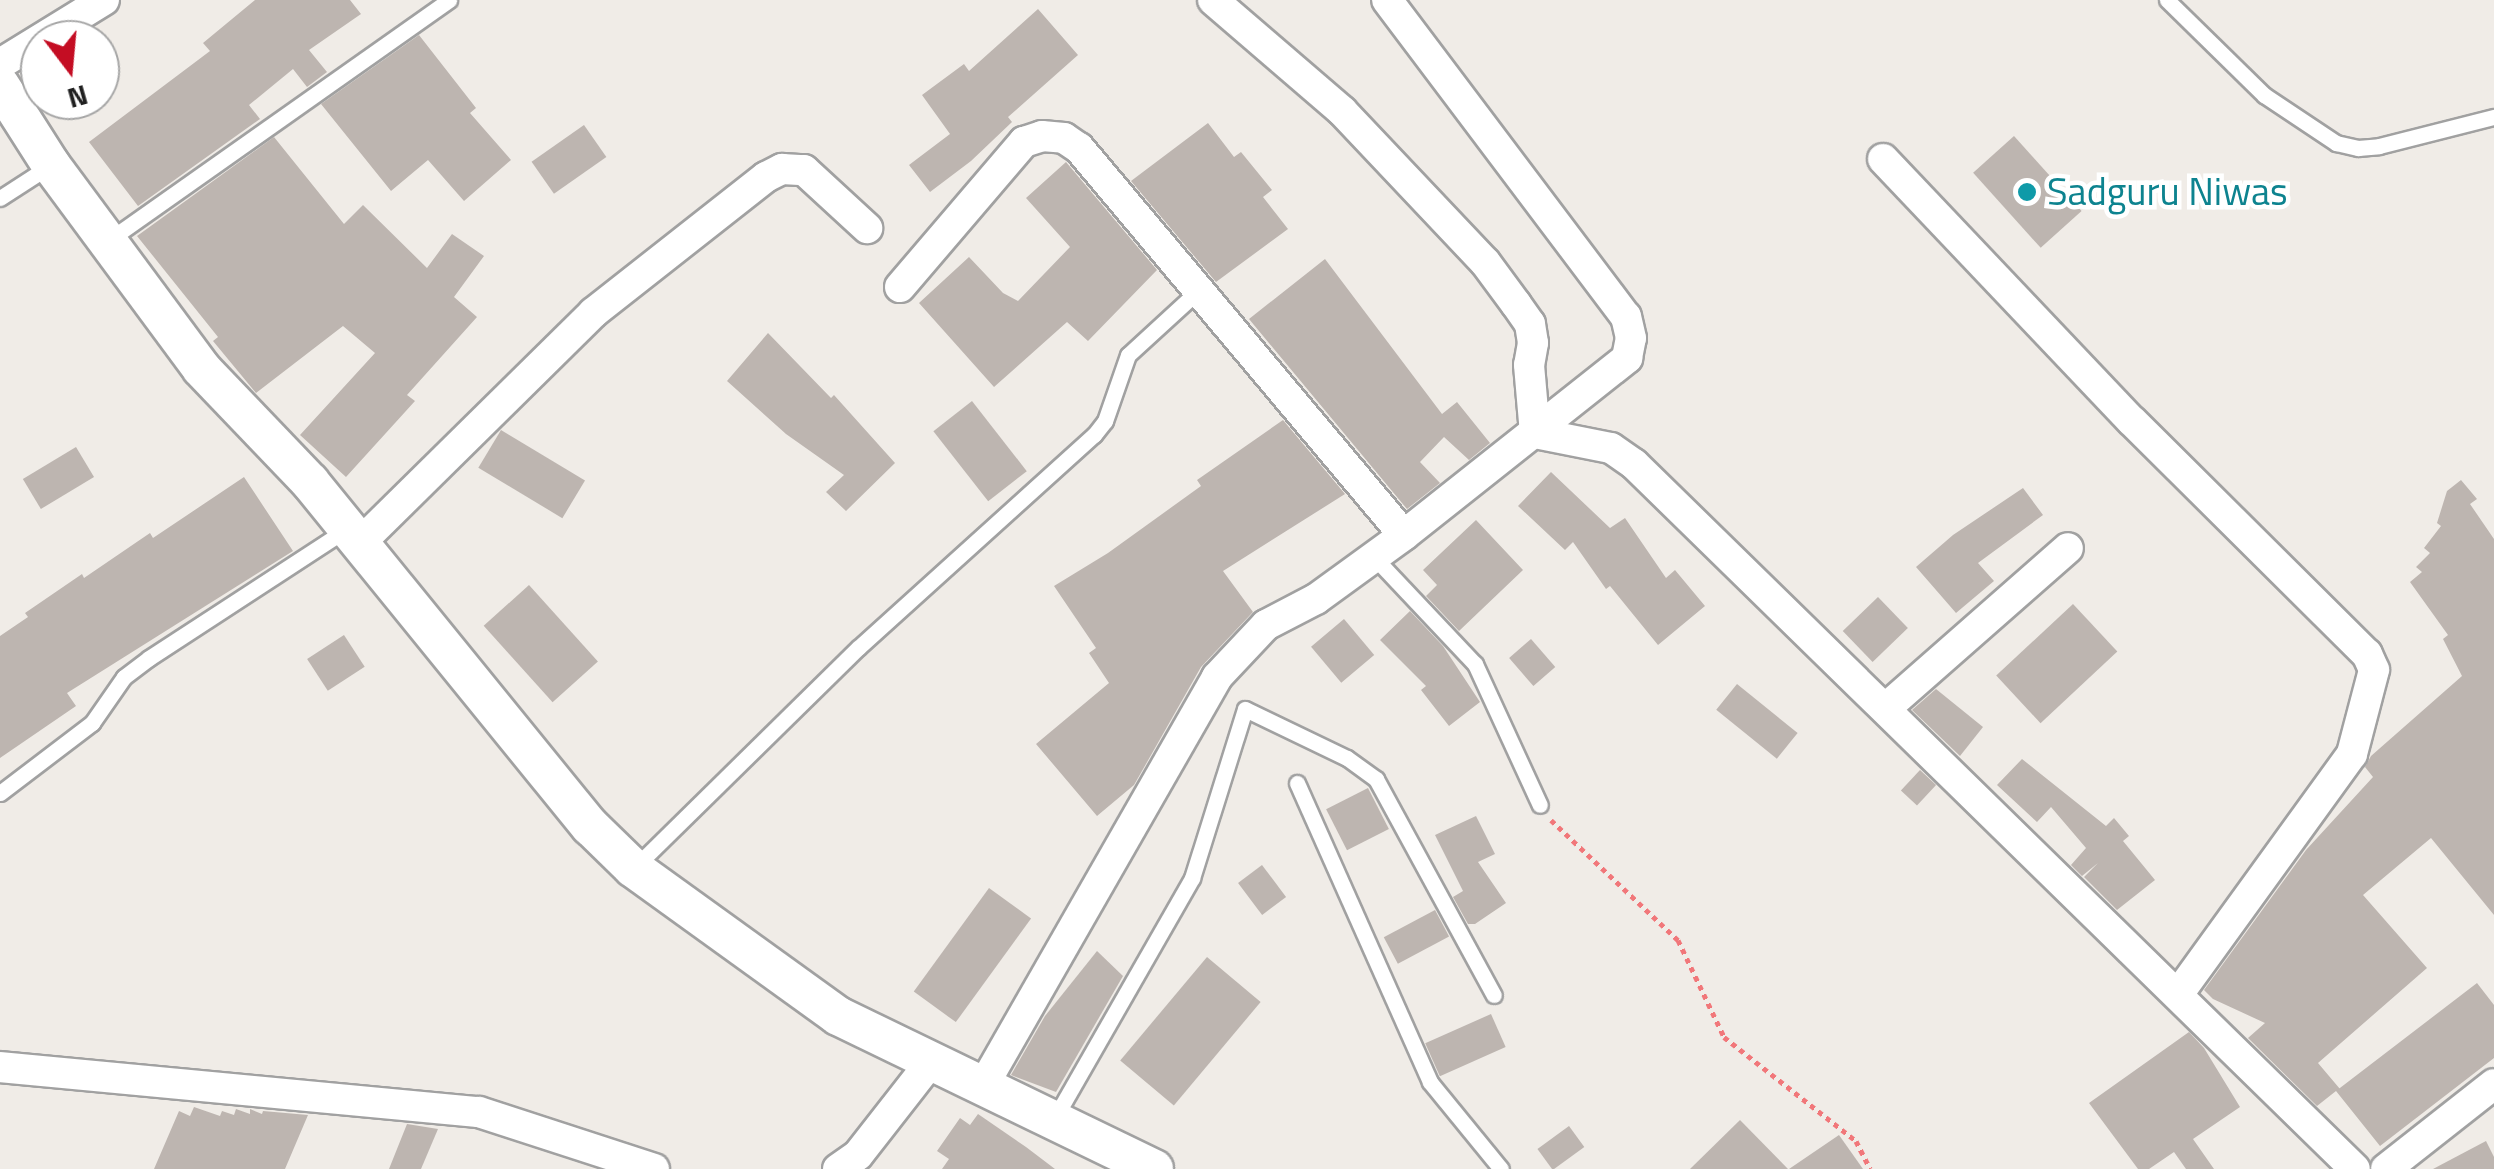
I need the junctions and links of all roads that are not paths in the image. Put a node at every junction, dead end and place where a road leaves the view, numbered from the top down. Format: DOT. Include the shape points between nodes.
graph roads {
  1 [pos="104,0"];
  2 [pos="449,0"];
  3 [pos="1213,0"];
  4 [pos="1387,0"];
  5 [pos="2167,0"];
  6 [pos="0,64"];
  7 [pos="0,86"];
  8 [pos="2494,116"];
  9 [pos="1884,158"];
  10 [pos="51,164"];
  11 [pos="0,198"];
  12 [pos="867,228"];
  13 [pos="106,242"];
  14 [pos="900,287"];
  15 [pos="1199,290"];
  16 [pos="1535,433"];
  17 [pos="1404,535"];
  18 [pos="354,536"];
  19 [pos="2068,548"];
  20 [pos="1374,557"];
  21 [pos="1886,708"];
  22 [pos="1297,783"];
  23 [pos="0,792"];
  24 [pos="1540,804"];
  25 [pos="633,868"];
  26 [pos="2179,992"];
  27 [pos="1494,996"];
  28 [pos="929,1064"];
  29 [pos="0,1068"];
  30 [pos="2494,1084"];
  31 [pos="983,1086"];
  32 [pos="1053,1121"];
  33 [pos="1135,1166"];
  34 [pos="654,1169"];
  35 [pos="838,1169"];
  36 [pos="1501,1169"];
  37 [pos="2355,1169"];
  38 [pos="2386,1169"];
  1 -- 6 [label="street"];
  2 -- 13 [label="lane"];
  3 -- 16 [label="street" via="1342,111 1485,262 1530,324"];
  4 -- 16 [label="street" via="1626,317 1627,358"];
  5 -- 8 [label="lane" via="2264,95 2336,143 2380,146"];
  7 -- 10 [label="street"];
  9 -- 26 [label="street" via="2132,421 2367,654 2374,670 2352,754"];
  10 -- 11 [label="lane"];
  10 -- 13 [label="street"];
  12 -- 18 [label="street" via="804,170 782,168 593,313"];
  13 -- 18 [label="street" via="202,368"];
  14 -- 15 [label="street" via="1024,142 1042,136 1079,148"];
  15 -- 17 [label="street"];
  15 -- 25 [label="lane" via="1128,356 1094,435 858,648"];
  16 -- 17 [label="street"];
  16 -- 21 [label="street" via="1611,448 1634,464"];
  17 -- 20 [label="street"];
  18 -- 23 [label="lane" via="149,658 124,677 92,723"];
  18 -- 25 [label="street" via="590,826"];
  19 -- 21 [label="street"];
  20 -- 24 [label="lane" via="1475,664"];
  20 -- 31 [label="street" via="1266,625 1217,677"];
  21 -- 26 [label="street"];
  22 -- 36 [label="lane" via="1430,1082"];
  25 -- 28 [label="street" via="838,1016"];
  26 -- 37 [label="street"];
  27 -- 32 [label="lane" via="1376,780 1347,758 1245,708 1192,878"];
  28 -- 31 [label="street"];
  28 -- 35 [label="street" via="858,1156"];
  29 -- 34 [label="street" via="479,1112"];
  30 -- 38 [label="street"];
  31 -- 32 [label="street"];
  32 -- 33 [label="street"];
}
